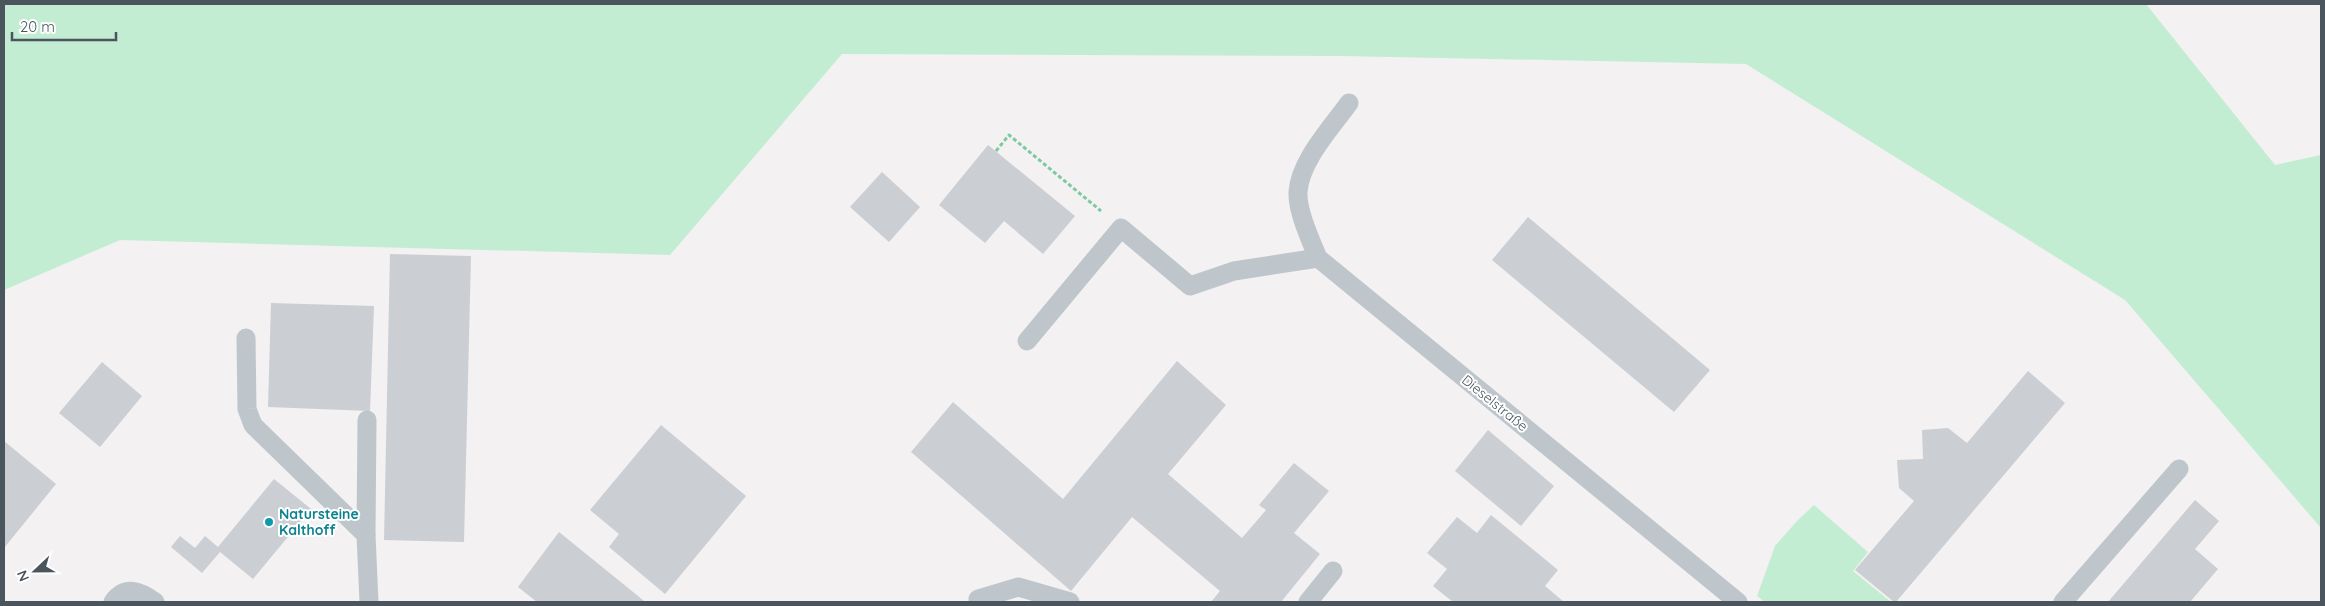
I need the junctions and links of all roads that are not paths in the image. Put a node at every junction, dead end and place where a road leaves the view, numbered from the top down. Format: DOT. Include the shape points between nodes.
graph roads {
  1 [pos="1349,103"];
  2 [pos="1318,258"];
  3 [pos="246,338"];
  4 [pos="1027,340"];
  5 [pos="367,420"];
  6 [pos="2179,469"];
  7 [pos="366,534"];
  8 [pos="1333,571"];
  9 [pos="978,599"];
  10 [pos="113,602"];
  11 [pos="155,602"];
  12 [pos="369,602"];
  13 [pos="1070,602"];
  14 [pos="1308,602"];
  15 [pos="1738,602"];
  16 [pos="2063,602"];
  1 -- 2 [label="lane" via="1307,161 1298,193 1305,228"];
  2 -- 4 [label="lane" via="1234,271 1190,286 1121,228"];
  2 -- 15 [label="lane, Dieselstraße"];
  3 -- 7 [label="lane" via="248,410 253,425"];
  5 -- 7 [label="lane"];
  6 -- 16 [label="lane"];
  7 -- 12 [label="lane"];
  8 -- 14 [label="lane"];
  9 -- 13 [label="lane" via="1018,586"];
  10 -- 11 [label="lane" via="118,594 136,591"];
}
